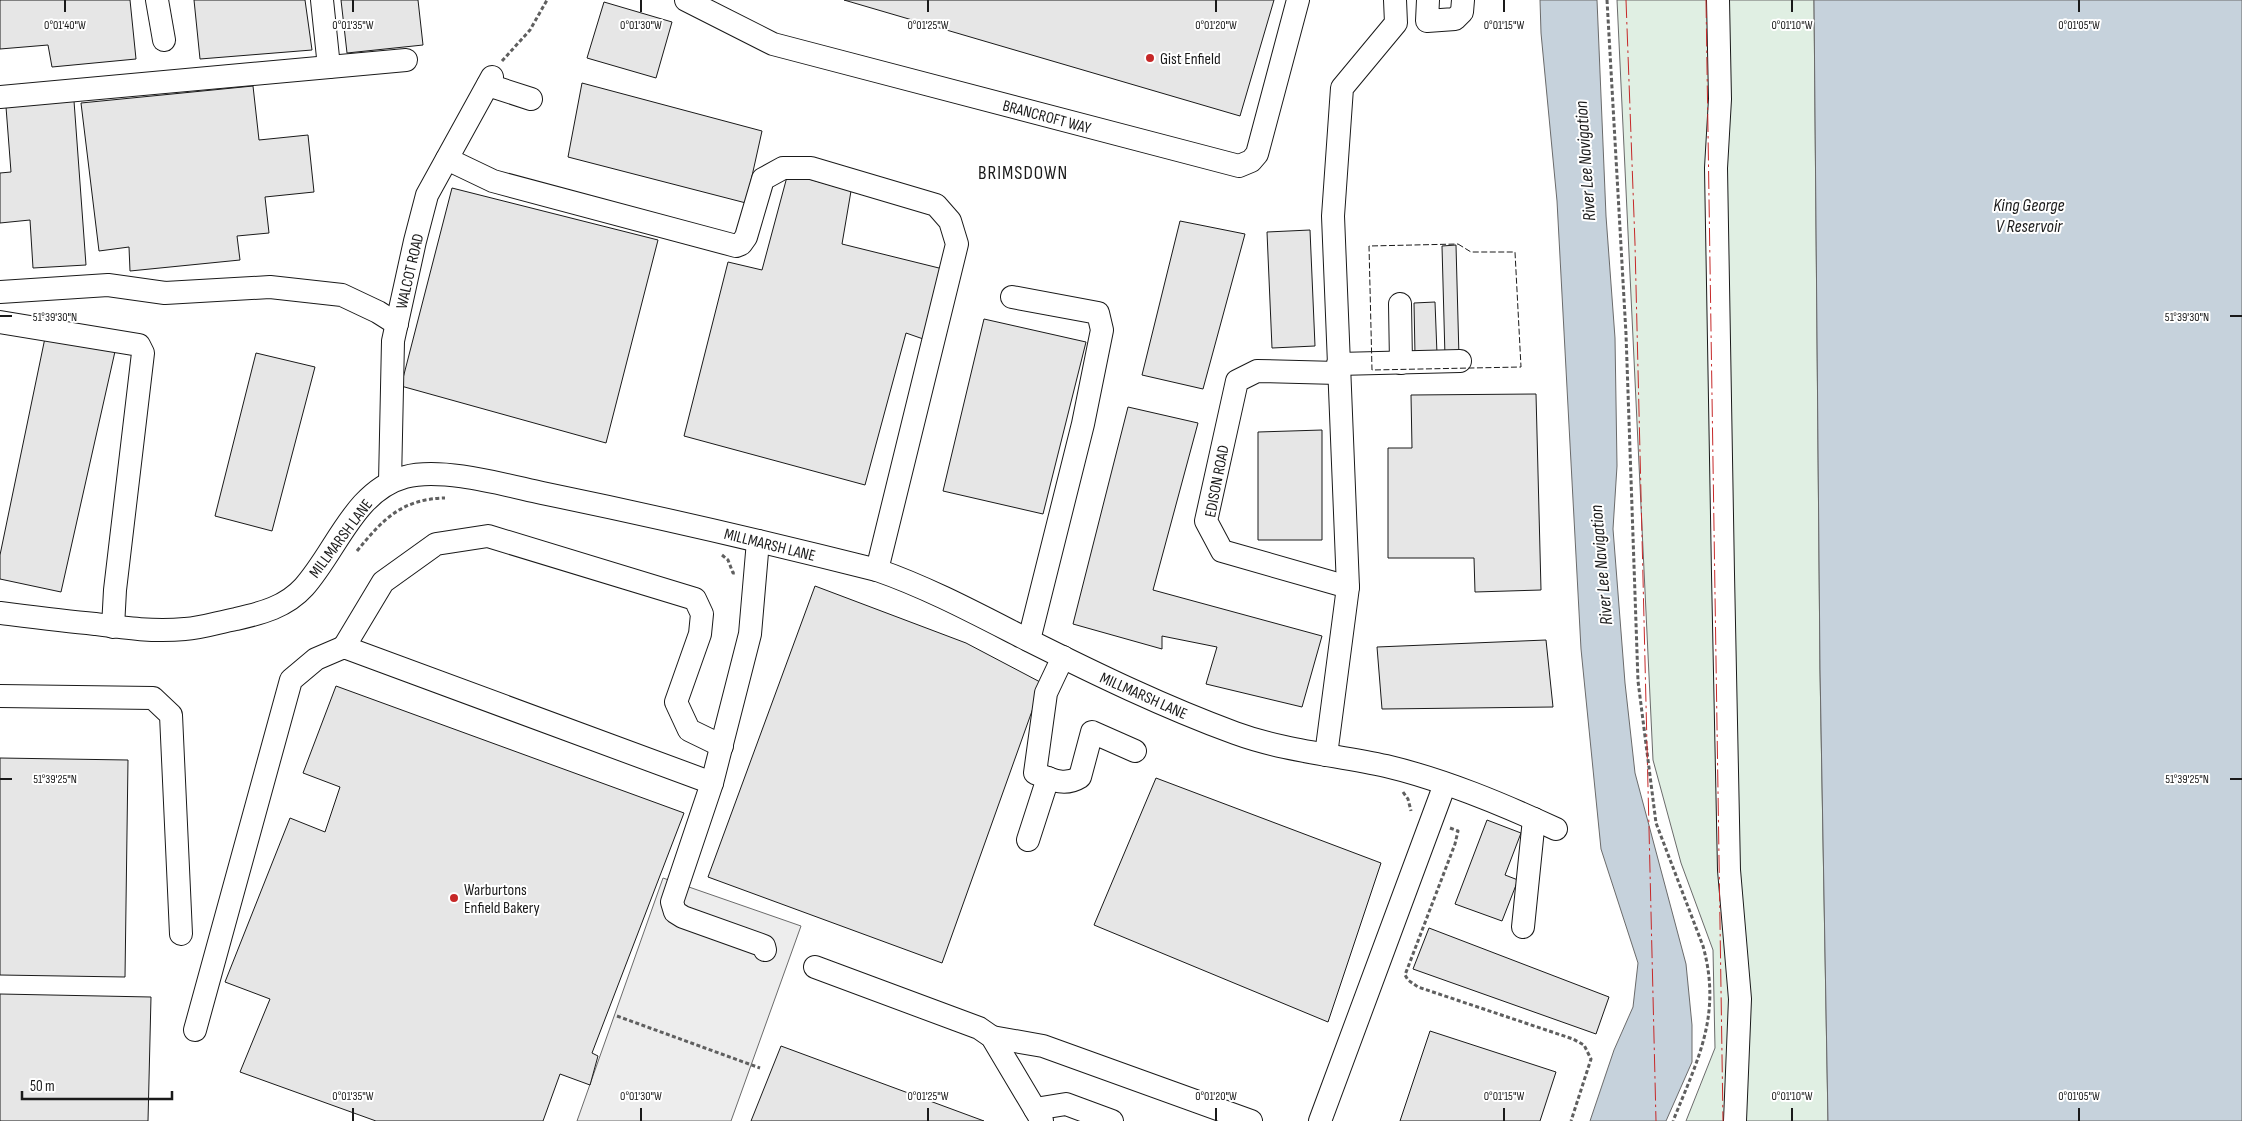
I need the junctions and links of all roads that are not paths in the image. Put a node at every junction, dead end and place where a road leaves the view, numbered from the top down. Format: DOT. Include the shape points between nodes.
graph roads {
  1 [pos="157,0"];
  2 [pos="322,0"];
  3 [pos="686,0"];
  4 [pos="1298,0"];
  5 [pos="1396,0"];
  6 [pos="1463,0"];
  7 [pos="1718,0"];
  8 [pos="1428,10"];
  9 [pos="1396,23"];
  10 [pos="164,40"];
  11 [pos="406,60"];
  12 [pos="329,67"];
  13 [pos="0,97"];
  14 [pos="531,99"];
  15 [pos="447,159"];
  16 [pos="0,292"];
  17 [pos="1012,297"];
  18 [pos="1400,304"];
  19 [pos="0,322"];
  20 [pos="397,324"];
  21 [pos="1460,361"];
  22 [pos="1401,363"];
  23 [pos="1338,369"];
  24 [pos="390,482"];
  25 [pos="758,541"];
  26 [pos="877,570"];
  27 [pos="1348,586"];
  28 [pos="0,613"];
  29 [pos="113,626"];
  30 [pos="1029,640"];
  31 [pos="344,647"];
  32 [pos="1063,657"];
  33 [pos="0,696"];
  34 [pos="722,746"];
  35 [pos="1135,751"];
  36 [pos="1326,755"];
  37 [pos="1048,778"];
  38 [pos="712,783"];
  39 [pos="1445,784"];
  40 [pos="1534,819"];
  41 [pos="1556,829"];
  42 [pos="1028,840"];
  43 [pos="1522,927"];
  44 [pos="182,934"];
  45 [pos="765,950"];
  46 [pos="814,967"];
  47 [pos="195,1030"];
  48 [pos="992,1037"];
  49 [pos="1039,1115"];
  50 [pos="1112,1121"];
  51 [pos="1251,1121"];
  52 [pos="1320,1121"];
  53 [pos="1735,1121"];
  1 -- 10 [label="street"];
  2 -- 12 [label="street"];
  3 -- 4 [label="street, BRANCROFT WAY" via="773,44 1239,166 1257,154"];
  5 -- 9 [label="street"];
  6 -- 8 [label="street" via="1462,12 1455,19"];
  7 -- 53 [label="street" via="1720,99 1716,168 1723,593 1730,870 1740,999"];
  8 -- 9 [label="street"];
  9 -- 23 [label="street" via="1342,88 1333,216"];
  11 -- 12 [label="street"];
  12 -- 13 [label="street"];
  14 -- 15 [label="street, WALCOT ROAD" via="490,81"];
  15 -- 20 [label="street, WALCOT ROAD" via="427,195"];
  15 -- 26 [label="street" via="493,181 736,246 746,237 763,179 783,168 811,168 936,205 950,221 957,244"];
  16 -- 20 [label="street" via="108,285 165,293 270,287 342,295"];
  17 -- 30 [label="street" via="1098,313 1102,330 1083,424"];
  18 -- 22 [label="street"];
  19 -- 29 [label="street" via="139,345 143,353"];
  20 -- 24 [label="street, WALCOT ROAD" via="393,341"];
  21 -- 22 [label="street"];
  22 -- 23 [label="street"];
  23 -- 27 [label="street"];
  23 -- 27 [label="street, EDISON ROAD" via="1257,371 1237,381 1206,521 1222,551"];
  24 -- 25 [label="street, MILLMARSH LANE" via="426,474 484,481 670,519"];
  24 -- 29 [label="street, MILLMARSH LANE" via="357,510 304,587 268,612 186,629 136,630"];
  25 -- 26 [label="street, MILLMARSH LANE"];
  25 -- 34 [label="street" via="750,634"];
  26 -- 30 [label="street, MILLMARSH LANE"];
  27 -- 36 [label="street"];
  28 -- 29 [label="street, MILLMARSH LANE"];
  30 -- 32 [label="street, MILLMARSH LANE"];
  31 -- 34 [label="street" via="383,582 436,544 488,536 695,598 702,614 700,634 676,702 689,730"];
  31 -- 38 [label="street"];
  31 -- 47 [label="street" via="316,659 291,680"];
  32 -- 36 [label="street, MILLMARSH LANE" via="1164,706 1236,734"];
  32 -- 37 [label="street" via="1046,693 1034,773"];
  33 -- 44 [label="street" via="153,698 171,716"];
  34 -- 38 [label="street"];
  35 -- 37 [label="street" via="1092,732 1080,777 1073,782"];
  36 -- 39 [label="street, MILLMARSH LANE" via="1385,766"];
  37 -- 42 [label="street"];
  38 -- 45 [label="street" via="672,902 675,912 764,946"];
  39 -- 40 [label="street, MILLMARSH LANE"];
  39 -- 52 [label="street"];
  40 -- 41 [label="street, MILLMARSH LANE"];
  40 -- 43 [label="street"];
  46 -- 48 [label="street" via="979,1028"];
  48 -- 49 [label="street"];
  48 -- 51 [label="street" via="1043,1046"];
  49 -- 50 [label="street" via="1066,1104"];
}
